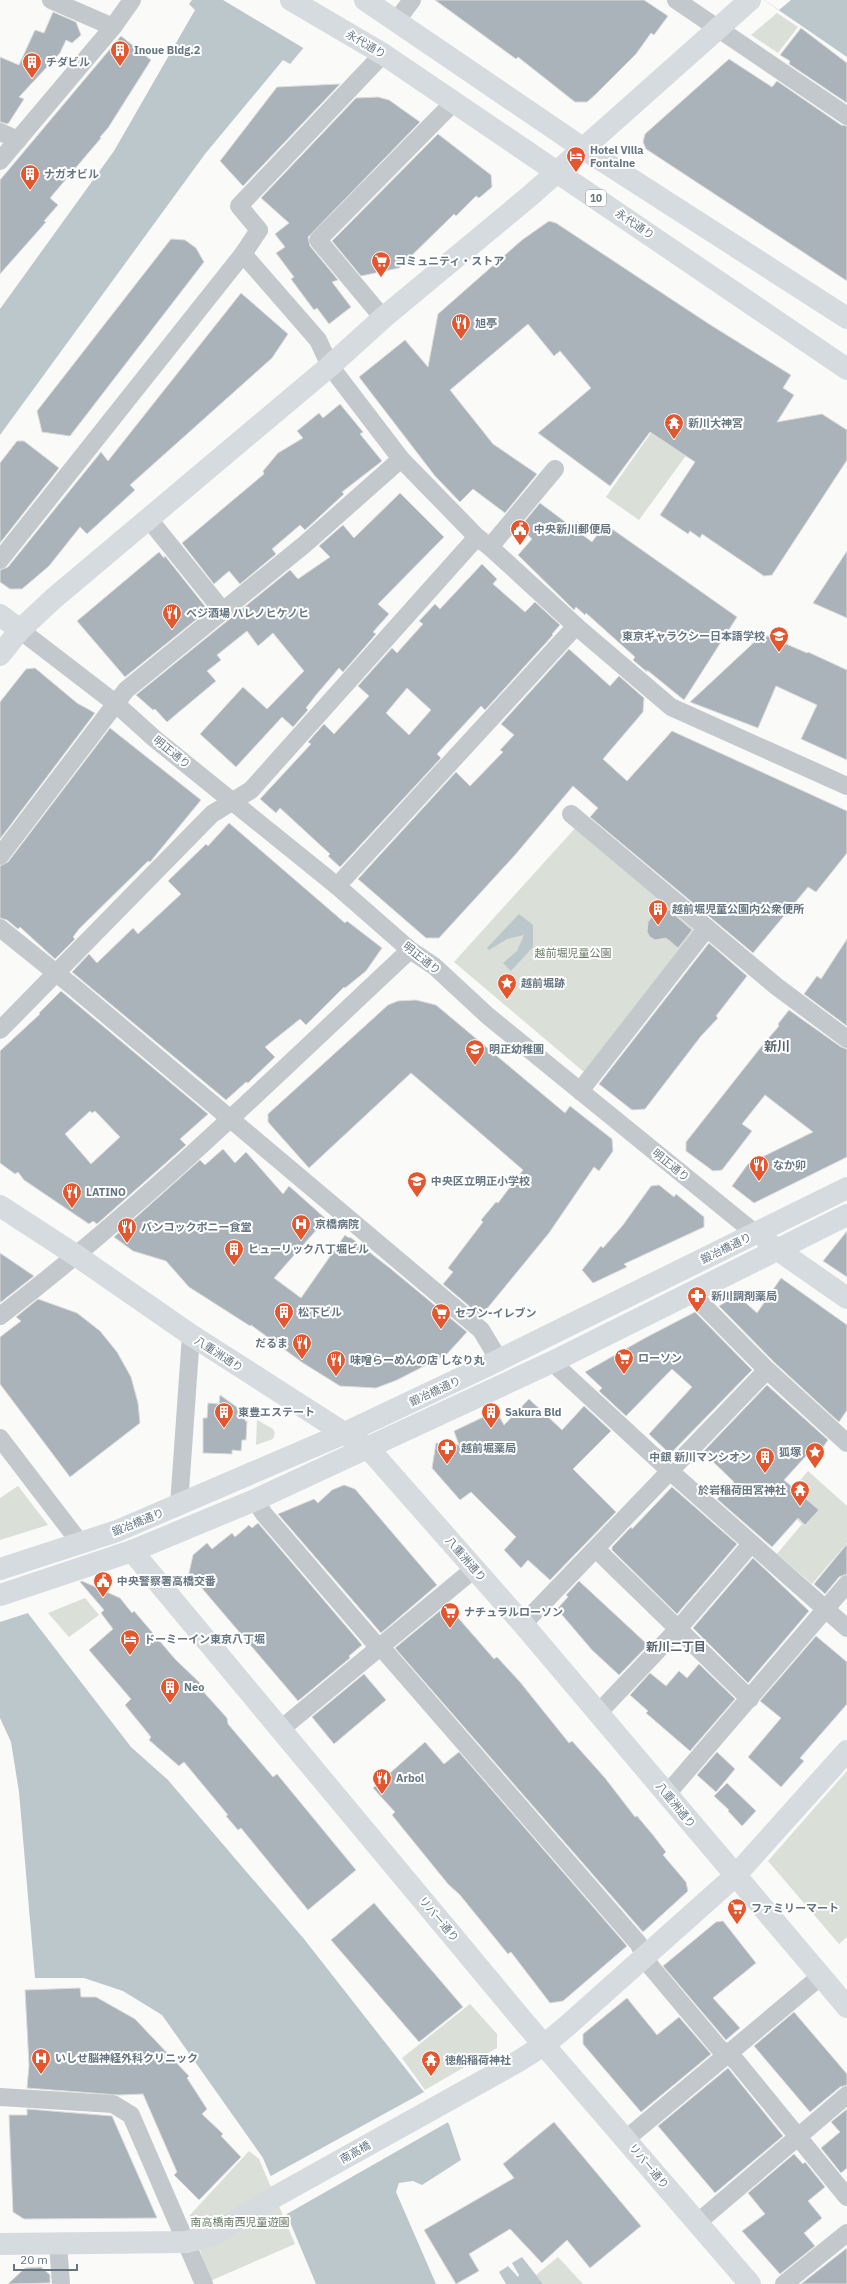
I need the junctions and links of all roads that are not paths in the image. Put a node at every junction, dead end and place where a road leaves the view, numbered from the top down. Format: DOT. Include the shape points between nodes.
graph roads {
  1 [pos="51,0"];
  2 [pos="132,0"];
  3 [pos="291,0"];
  4 [pos="366,0"];
  5 [pos="412,0"];
  6 [pos="676,0"];
  7 [pos="750,0"];
  8 [pos="397,20"];
  9 [pos="113,27"];
  10 [pos="717,29"];
  11 [pos="383,54"];
  12 [pos="454,102"];
  13 [pos="847,116"];
  14 [pos="0,132"];
  15 [pos="18,140"];
  16 [pos="584,149"];
  17 [pos="0,161"];
  18 [pos="557,172"];
  19 [pos="243,254"];
  20 [pos="383,318"];
  21 [pos="847,318"];
  22 [pos="330,366"];
  23 [pos="847,369"];
  24 [pos="401,459"];
  25 [pos="555,469"];
  26 [pos="148,518"];
  27 [pos="483,542"];
  28 [pos="0,560"];
  29 [pos="222,610"];
  30 [pos="0,614"];
  31 [pos="576,626"];
  32 [pos="20,630"];
  33 [pos="0,655"];
  34 [pos="115,703"];
  35 [pos="847,786"];
  36 [pos="233,802"];
  37 [pos="571,814"];
  38 [pos="0,856"];
  39 [pos="337,886"];
  40 [pos="0,928"];
  41 [pos="707,928"];
  42 [pos="410,950"];
  43 [pos="56,975"];
  44 [pos="0,1030"];
  45 [pos="847,1039"];
  46 [pos="580,1091"];
  47 [pos="229,1119"];
  48 [pos="847,1188"];
  49 [pos="0,1206"];
  50 [pos="847,1215"];
  51 [pos="756,1234"];
  52 [pos="777,1249"];
  53 [pos="77,1256"];
  54 [pos="691,1293"];
  55 [pos="847,1298"];
  56 [pos="0,1316"];
  57 [pos="191,1335"];
  58 [pos="499,1360"];
  59 [pos="552,1362"];
  60 [pos="767,1370"];
  61 [pos="345,1433"];
  62 [pos="0,1438"];
  63 [pos="847,1443"];
  64 [pos="368,1449"];
  65 [pos="671,1472"];
  66 [pos="255,1500"];
  67 [pos="179,1505"];
  68 [pos="81,1544"];
  69 [pos="751,1544"];
  70 [pos="596,1550"];
  71 [pos="132,1551"];
  72 [pos="5,1567"];
  73 [pos="474,1569"];
  74 [pos="847,1584"];
  75 [pos="0,1595"];
  76 [pos="825,1610"];
  77 [pos="524,1624"];
  78 [pos="847,1628"];
  79 [pos="678,1629"];
  80 [pos="380,1647"];
  81 [pos="750,1698"];
  82 [pos="599,1712"];
  83 [pos="281,1729"];
  84 [pos="847,1751"];
  85 [pos="667,1794"];
  86 [pos="735,1876"];
  87 [pos="645,1956"];
  88 [pos="820,1976"];
  89 [pos="847,2007"];
  90 [pos="544,2045"];
  91 [pos="727,2055"];
  92 [pos="847,2095"];
  93 [pos="0,2097"];
  94 [pos="797,2136"];
  95 [pos="626,2139"];
  96 [pos="847,2197"];
  97 [pos="698,2224"];
  98 [pos="847,2233"];
  99 [pos="186,2242"];
  100 [pos="0,2244"];
  101 [pos="58,2244"];
  102 [pos="61,2284"];
  103 [pos="204,2284"];
  104 [pos="750,2284"];
  105 [pos="784,2284"];
  1 -- 9 [label="street"];
  2 -- 9 [label="street"];
  3 -- 11 [label="street, 永代通り / 10"];
  4 -- 8 [label="street"];
  5 -- 8 [label="street"];
  6 -- 10 [label="street"];
  7 -- 10 [label="street"];
  8 -- 16 [label="street"];
  9 -- 15 [label="street"];
  10 -- 13 [label="street"];
  10 -- 16 [label="street"];
  11 -- 12 [label="street, 永代通り / 10"];
  11 -- 19 [label="street" via="239,206 259,230"];
  12 -- 18 [label="street, 永代通り / 10"];
  12 -- 20 [label="street" via="318,240"];
  14 -- 15 [label="street"];
  15 -- 17 [label="street"];
  16 -- 18 [label="street"];
  16 -- 21 [label="street"];
  18 -- 20 [label="street"];
  18 -- 23 [label="street, 永代通り / 10"];
  19 -- 22 [label="street" via="318,340"];
  19 -- 28 [label="street"];
  20 -- 22 [label="street"];
  22 -- 24 [label="street"];
  22 -- 26 [label="street"];
  24 -- 27 [label="street"];
  24 -- 29 [label="street" via="305,544"];
  25 -- 27 [label="street"];
  26 -- 29 [label="street"];
  26 -- 32 [label="street"];
  27 -- 31 [label="street"];
  27 -- 36 [label="street" via="251,790"];
  29 -- 34 [label="street" via="126,690"];
  30 -- 32 [label="street, 明正通り"];
  31 -- 35 [label="street" via="671,707"];
  31 -- 39 [label="street"];
  32 -- 33 [label="street"];
  32 -- 34 [label="street, 明正通り"];
  34 -- 36 [label="street, 明正通り"];
  34 -- 38 [label="street"];
  36 -- 39 [label="street, 明正通り"];
  36 -- 43 [label="street" via="212,814"];
  37 -- 41 [label="street"];
  39 -- 42 [label="street, 明正通り"];
  40 -- 43 [label="street"];
  41 -- 45 [label="street" via="776,986"];
  41 -- 46 [label="street"];
  42 -- 46 [label="street, 明正通り" via="434,966 488,1016"];
  42 -- 47 [label="street"];
  43 -- 44 [label="street"];
  43 -- 47 [label="street" via="76,989"];
  46 -- 51 [label="street, 明正通り"];
  47 -- 53 [label="street"];
  47 -- 58 [label="street" via="481,1330"];
  48 -- 51 [label="street, 鍛冶橋通り"];
  49 -- 53 [label="street, 八重洲通り"];
  50 -- 52 [label="street, 鍛冶橋通り"];
  51 -- 52 [label="street, 明正通り"];
  51 -- 58 [label="street, 鍛冶橋通り"];
  52 -- 54 [label="street, 鍛冶橋通り"];
  52 -- 55 [label="street, 明正通り"];
  53 -- 56 [label="street"];
  53 -- 57 [label="street, 八重洲通り"];
  54 -- 59 [label="street, 鍛冶橋通り"];
  54 -- 60 [label="street"];
  57 -- 61 [label="street, 八重洲通り"];
  57 -- 67 [label="street"];
  58 -- 61 [label="street, 鍛冶橋通り"];
  59 -- 64 [label="street, 鍛冶橋通り"];
  59 -- 65 [label="street"];
  60 -- 63 [label="street"];
  60 -- 65 [label="street"];
  61 -- 64 [label="street, 八重洲通り"];
  61 -- 67 [label="street, 鍛冶橋通り"];
  62 -- 68 [label="street"];
  64 -- 66 [label="street, 鍛冶橋通り"];
  64 -- 73 [label="street, 八重洲通り"];
  65 -- 69 [label="street"];
  65 -- 70 [label="street"];
  66 -- 71 [label="street, 鍛冶橋通り"];
  66 -- 80 [label="street" via="264,1514"];
  67 -- 68 [label="street, 鍛冶橋通り"];
  68 -- 72 [label="street, 鍛冶橋通り"];
  69 -- 76 [label="street"];
  69 -- 79 [label="street"];
  70 -- 77 [label="street"];
  70 -- 79 [label="street"];
  71 -- 75 [label="street, 鍛冶橋通り"];
  71 -- 83 [label="street, リバー通り"];
  73 -- 77 [label="street, 八重洲通り"];
  73 -- 80 [label="street"];
  74 -- 76 [label="street"];
  76 -- 78 [label="street"];
  76 -- 81 [label="street"];
  77 -- 82 [label="street, 八重洲通り"];
  79 -- 81 [label="street"];
  79 -- 82 [label="street"];
  80 -- 83 [label="street"];
  80 -- 87 [label="street" via="638,1943"];
  81 -- 85 [label="street"];
  82 -- 85 [label="street, 八重洲通り"];
  83 -- 90 [label="street, リバー通り"];
  84 -- 86 [label="street, 南高橋"];
  85 -- 86 [label="street, 八重洲通り"];
  86 -- 87 [label="street, 南高橋"];
  86 -- 88 [label="street, 八重洲通り"];
  87 -- 90 [label="street, 南高橋"];
  87 -- 91 [label="street" via="651,1968"];
  88 -- 89 [label="street, 八重洲通り"];
  88 -- 91 [label="street"];
  90 -- 95 [label="street, リバー通り"];
  90 -- 99 [label="street, 南高橋" via="271,2199 213,2235"];
  91 -- 94 [label="street" via="736,2061"];
  91 -- 95 [label="street"];
  92 -- 94 [label="street"];
  93 -- 99 [label="street" via="112,2104 131,2115"];
  94 -- 96 [label="street"];
  94 -- 97 [label="street"];
  95 -- 97 [label="street, リバー通り"];
  97 -- 104 [label="street, リバー通り"];
  98 -- 105 [label="street"];
  99 -- 101 [label="street, 南高橋"];
  99 -- 103 [label="street"];
  100 -- 101 [label="street, 南高橋"];
  101 -- 102 [label="street"];
}
